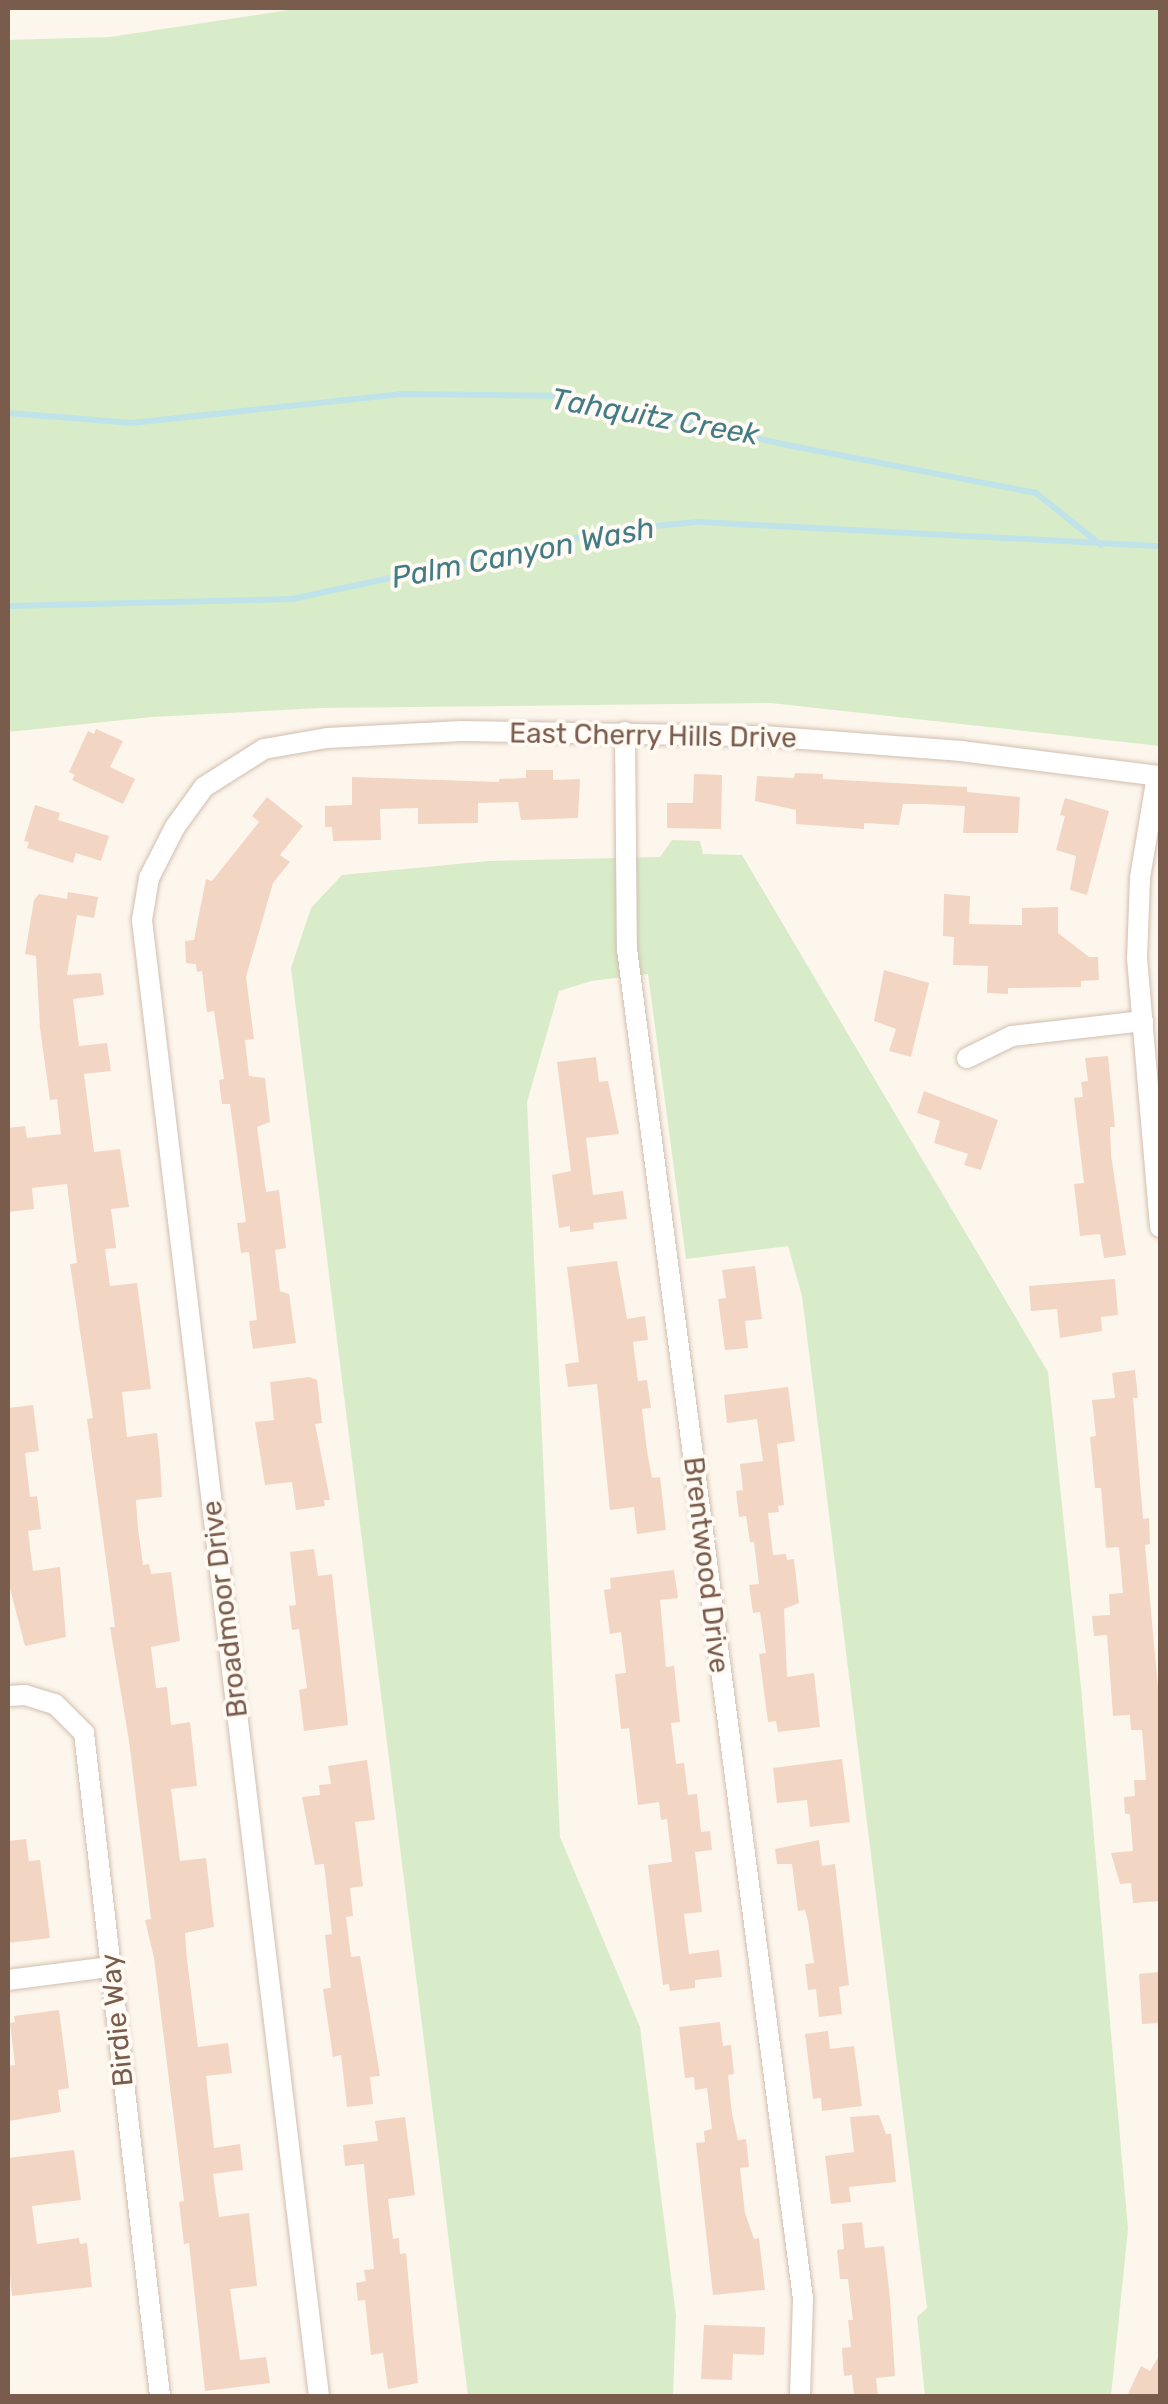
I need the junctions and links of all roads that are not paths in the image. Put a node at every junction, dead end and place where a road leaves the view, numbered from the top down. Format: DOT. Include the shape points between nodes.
graph roads {
  1 [pos="625,732"];
  2 [pos="1159,776"];
  3 [pos="175,827"];
  4 [pos="1143,1020"];
  5 [pos="967,1058"];
  6 [pos="1160,1227"];
  7 [pos="8,1696"];
  8 [pos="110,1967"];
  9 [pos="8,1980"];
  10 [pos="160,2396"];
  11 [pos="320,2396"];
  12 [pos="800,2396"];
  1 -- 2 [label="street, East Cherry Hills Drive" via="961,752"];
  1 -- 3 [label="street, East Cherry Hills Drive" via="462,731 327,738 264,749 204,787"];
  1 -- 12 [label="street, Brentwood Drive" via="627,949 803,2299"];
  2 -- 4 [label="street" via="1140,878"];
  3 -- 11 [label="street, Broadmoor Drive" via="149,878 142,920"];
  4 -- 5 [label="street" via="1012,1036"];
  4 -- 6 [label="street"];
  7 -- 8 [label="street, Birdie Way" via="55,1704 84,1733"];
  8 -- 9 [label="street"];
  8 -- 10 [label="street, Birdie Way"];
}
